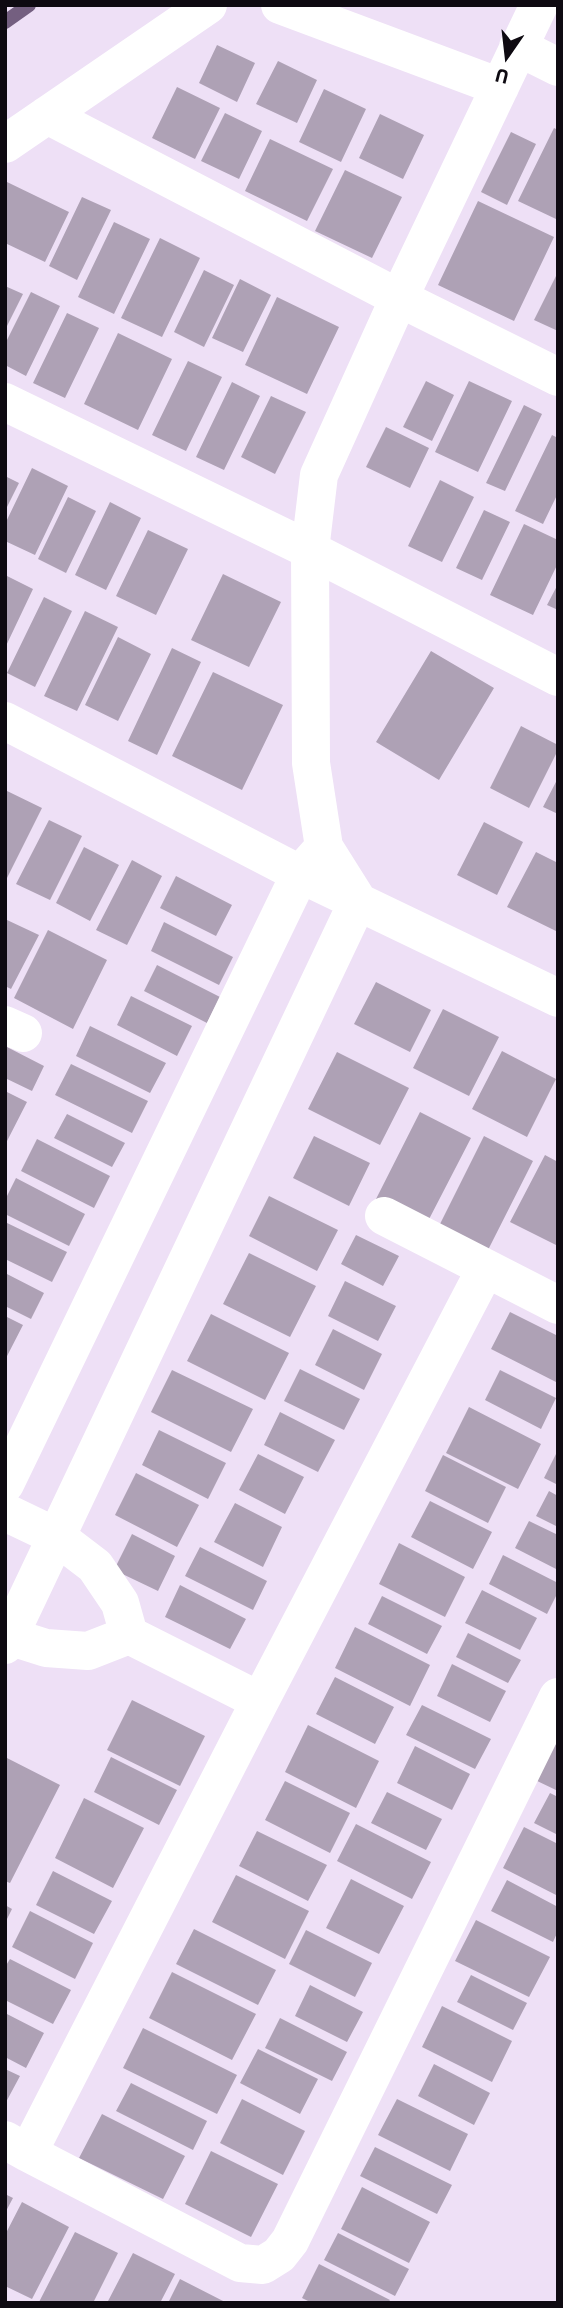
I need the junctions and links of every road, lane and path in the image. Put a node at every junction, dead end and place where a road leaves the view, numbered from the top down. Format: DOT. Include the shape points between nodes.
graph roads {
  1 [pos="208,5"];
  2 [pos="280,5"];
  3 [pos="539,5"];
  4 [pos="518,47"];
  5 [pos="558,67"];
  6 [pos="500,87"];
  7 [pos="47,115"];
  8 [pos="5,144"];
  9 [pos="399,298"];
  10 [pos="558,377"];
  11 [pos="5,402"];
  12 [pos="310,550"];
  13 [pos="558,677"];
  14 [pos="5,721"];
  15 [pos="312,861"];
  16 [pos="358,901"];
  17 [pos="558,998"];
  18 [pos="384,1216"];
  19 [pos="486,1268"];
  20 [pos="558,1305"];
  21 [pos="5,1484"];
  22 [pos="5,1512"];
  23 [pos="57,1537"];
  24 [pos="129,1635"];
  25 [pos="6,1639"];
  26 [pos="558,1697"];
  27 [pos="260,1701"];
  28 [pos="17,2146"];
  1 -- 7 [label="street"];
  2 -- 6 [label="street"];
  3 -- 4 [label="street"];
  4 -- 5 [label="street"];
  4 -- 6 [label="street"];
  6 -- 9 [label="street"];
  7 -- 8 [label="street"];
  7 -- 9 [label="street"];
  9 -- 10 [label="street"];
  9 -- 12 [label="street" via="319,475"];
  11 -- 12 [label="street"];
  12 -- 13 [label="street"];
  12 -- 15 [label="street"];
  14 -- 15 [label="street"];
  15 -- 16 [label="street"];
  15 -- 21 [label="street"];
  16 -- 17 [label="street"];
  16 -- 23 [label="street"];
  18 -- 19 [label="street"];
  19 -- 20 [label="street"];
  19 -- 27 [label="street"];
  22 -- 23 [label="street"];
  23 -- 24 [label="street" via="95,1566 120,1603"];
  23 -- 25 [label="street"];
  24 -- 25 [label="street" via="88,1651"];
  24 -- 27 [label="street"];
  26 -- 28 [label="street" via="279,2255 264,2265 240,2263"];
  27 -- 28 [label="street"];
}
